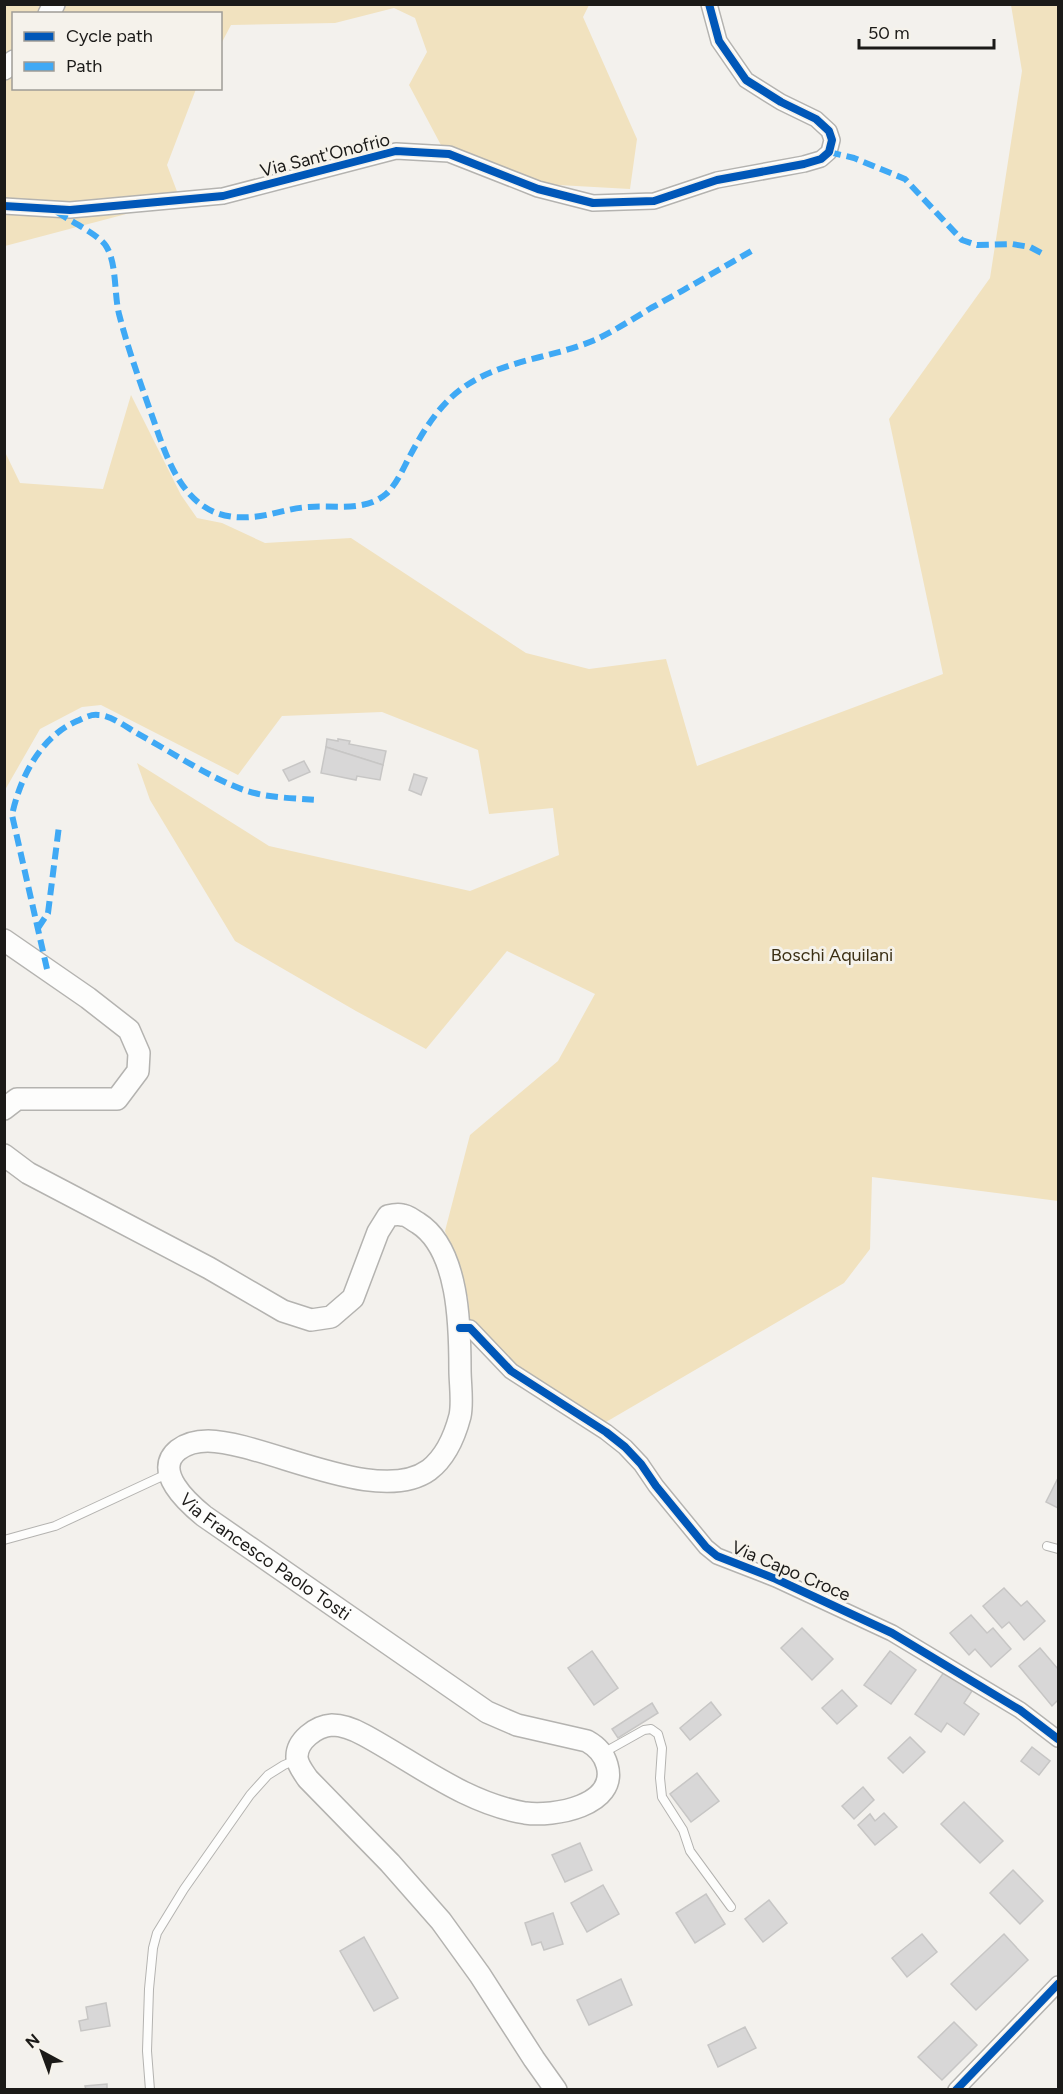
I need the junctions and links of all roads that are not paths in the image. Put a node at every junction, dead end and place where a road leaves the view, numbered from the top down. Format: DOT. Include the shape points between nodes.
graph roads {
  1 [pos="709,4"];
  2 [pos="4,206"];
  3 [pos="4,940"];
  4 [pos="4,1109"];
  5 [pos="4,1155"];
  6 [pos="460,1328"];
  7 [pos="170,1472"];
  8 [pos="4,1540"];
  9 [pos="1047,1546"];
  10 [pos="1059,1549"];
  11 [pos="1059,1739"];
  12 [pos="602,1754"];
  13 [pos="298,1760"];
  14 [pos="731,1907"];
  15 [pos="1059,1984"];
  16 [pos="150,2090"];
  17 [pos="556,2090"];
  18 [pos="956,2090"];
  1 -- 2 [label="street, Via Sant'Onofrio" via="719,41 746,80 829,131 829,152 820,159 717,180 654,201 593,203 538,189 449,154 396,151 223,196 70,210"];
  3 -- 4 [label="main road" via="129,1030 139,1053 138,1071 117,1100 17,1099"];
  5 -- 6 [label="main road, Via Francesco Paolo Tosti" via="28,1173 283,1311 310,1320 331,1317 353,1298 378,1232 388,1216 404,1214 427,1228 439,1245 448,1264"];
  6 -- 7 [label="main road, Via Francesco Paolo Tosti" via="461,1413 454,1437 429,1470 395,1482 371,1480 208,1441 179,1450 170,1460"];
  6 -- 11 [label="street, Via Capo Croce" via="470,1328 511,1371 625,1447 717,1556 892,1633 1020,1710"];
  7 -- 8 [label="lane" via="55,1526"];
  7 -- 12 [label="main road, Via Francesco Paolo Tosti" via="179,1492 204,1516 471,1701 517,1725 586,1741"];
  9 -- 10 [label="lane"];
  12 -- 13 [label="main road" via="608,1778 597,1796 569,1810 538,1814 478,1799 372,1738 345,1727 331,1725 314,1732 302,1743"];
  12 -- 14 [label="lane" via="644,1730 658,1734 662,1748 662,1797 683,1830 690,1851"];
  13 -- 16 [label="lane" via="279,1768 254,1789 157,1933 148,2009"];
  13 -- 17 [label="main road" via="303,1773 320,1793 441,1921"];
  15 -- 18 [label="street"];
}
